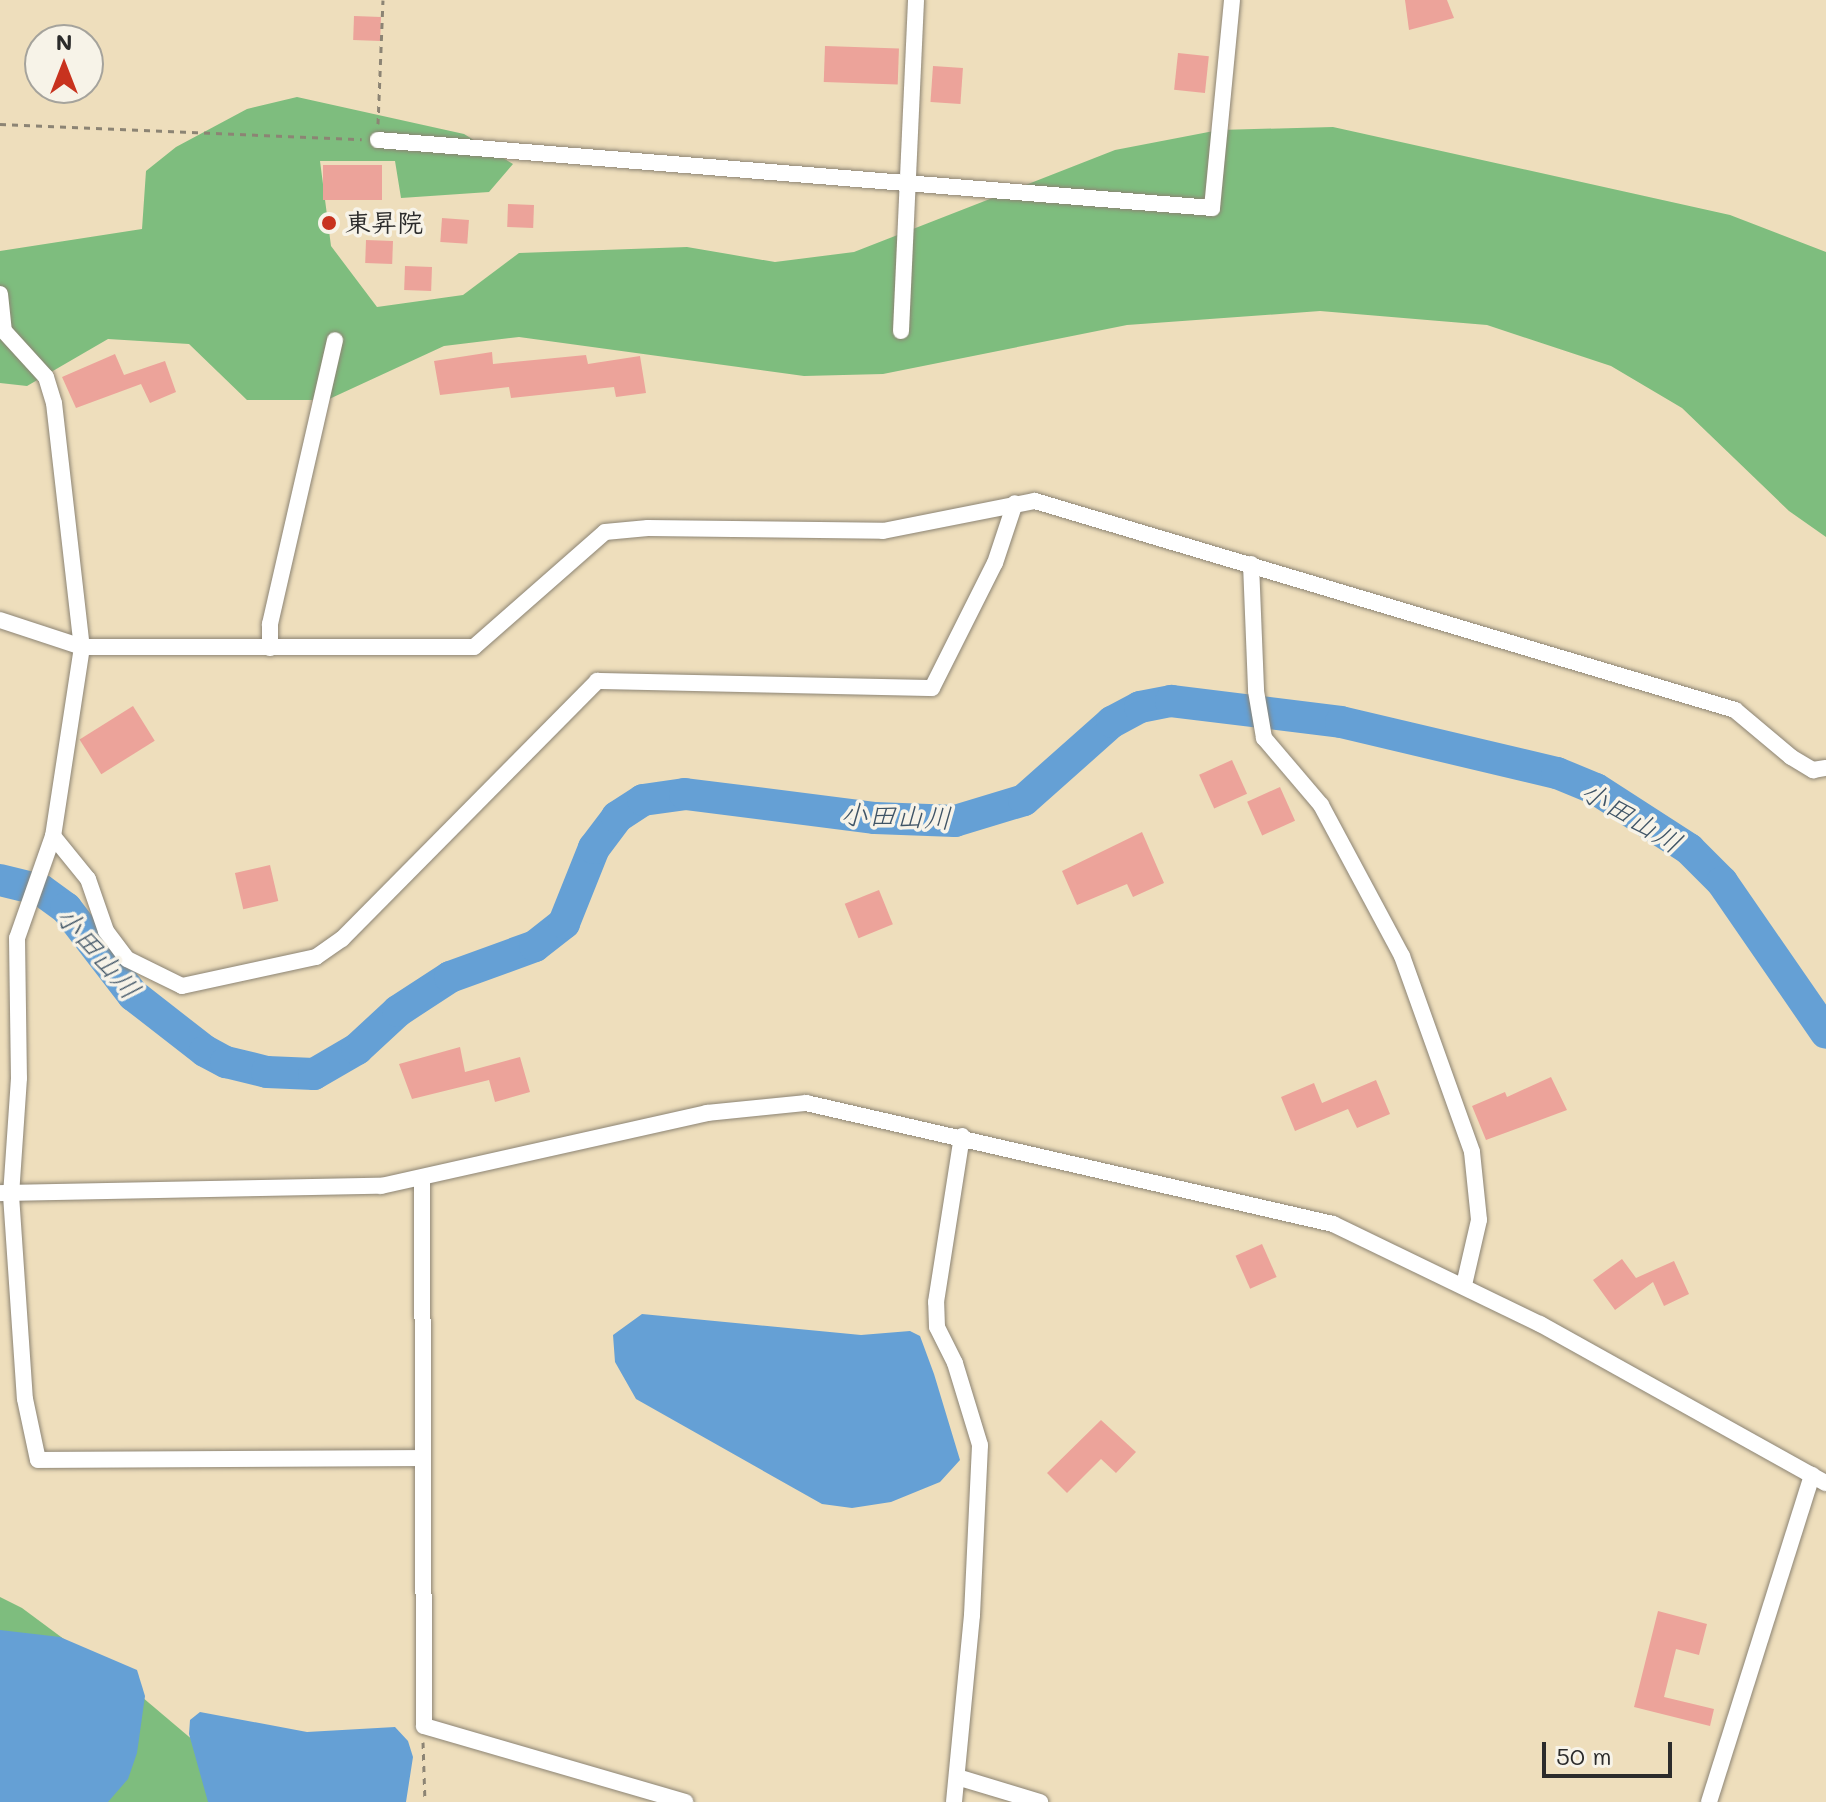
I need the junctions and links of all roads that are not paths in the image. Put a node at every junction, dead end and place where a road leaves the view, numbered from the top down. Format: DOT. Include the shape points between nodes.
graph roads {
  1 [pos="916,0"];
  2 [pos="1232,0"];
  3 [pos="378,140"];
  4 [pos="906,182"];
  5 [pos="0,294"];
  6 [pos="901,331"];
  7 [pos="335,340"];
  8 [pos="1015,503"];
  9 [pos="1251,564"];
  10 [pos="0,620"];
  11 [pos="82,647"];
  12 [pos="270,648"];
  13 [pos="1826,768"];
  14 [pos="53,836"];
  15 [pos="962,1136"];
  16 [pos="422,1180"];
  17 [pos="6,1194"];
  18 [pos="1464,1285"];
  19 [pos="422,1458"];
  20 [pos="1819,1479"];
  21 [pos="957,1777"];
  22 [pos="685,1802"];
  23 [pos="954,1802"];
  24 [pos="1040,1802"];
  25 [pos="1709,1802"];
  1 -- 4 [label="street"];
  2 -- 4 [label="street" via="1212,208"];
  3 -- 4 [label="street"];
  4 -- 6 [label="street"];
  5 -- 11 [label="street" via="4,331 46,377 54,403"];
  7 -- 12 [label="street" via="270,624"];
  8 -- 9 [label="street" via="1035,501 1086,514"];
  8 -- 12 [label="street" via="883,531 605,532 474,647"];
  8 -- 14 [label="street" via="995,563 932,688 597,681 342,939 316,957 182,986 127,959 106,931 88,879"];
  9 -- 13 [label="street" via="1735,710 1791,757 1813,770"];
  9 -- 18 [label="street" via="1256,691 1264,738 1321,805 1402,956 1472,1152 1479,1220"];
  10 -- 11 [label="street"];
  11 -- 12 [label="street"];
  11 -- 14 [label="street"];
  14 -- 17 [label="street" via="17,938 19,1078"];
  15 -- 16 [label="street" via="785,1101 707,1113"];
  15 -- 18 [label="street" via="1333,1224"];
  15 -- 21 [label="street" via="936,1302 937,1327 955,1363 980,1445"];
  16 -- 17 [label="street" via="381,1186"];
  16 -- 19 [label="street"];
  17 -- 19 [label="street" via="25,1399 38,1460"];
  18 -- 20 [label="street"];
  19 -- 22 [label="street" via="424,1726"];
  20 -- 25 [label="street"];
  21 -- 23 [label="street"];
  21 -- 24 [label="street"];
}
